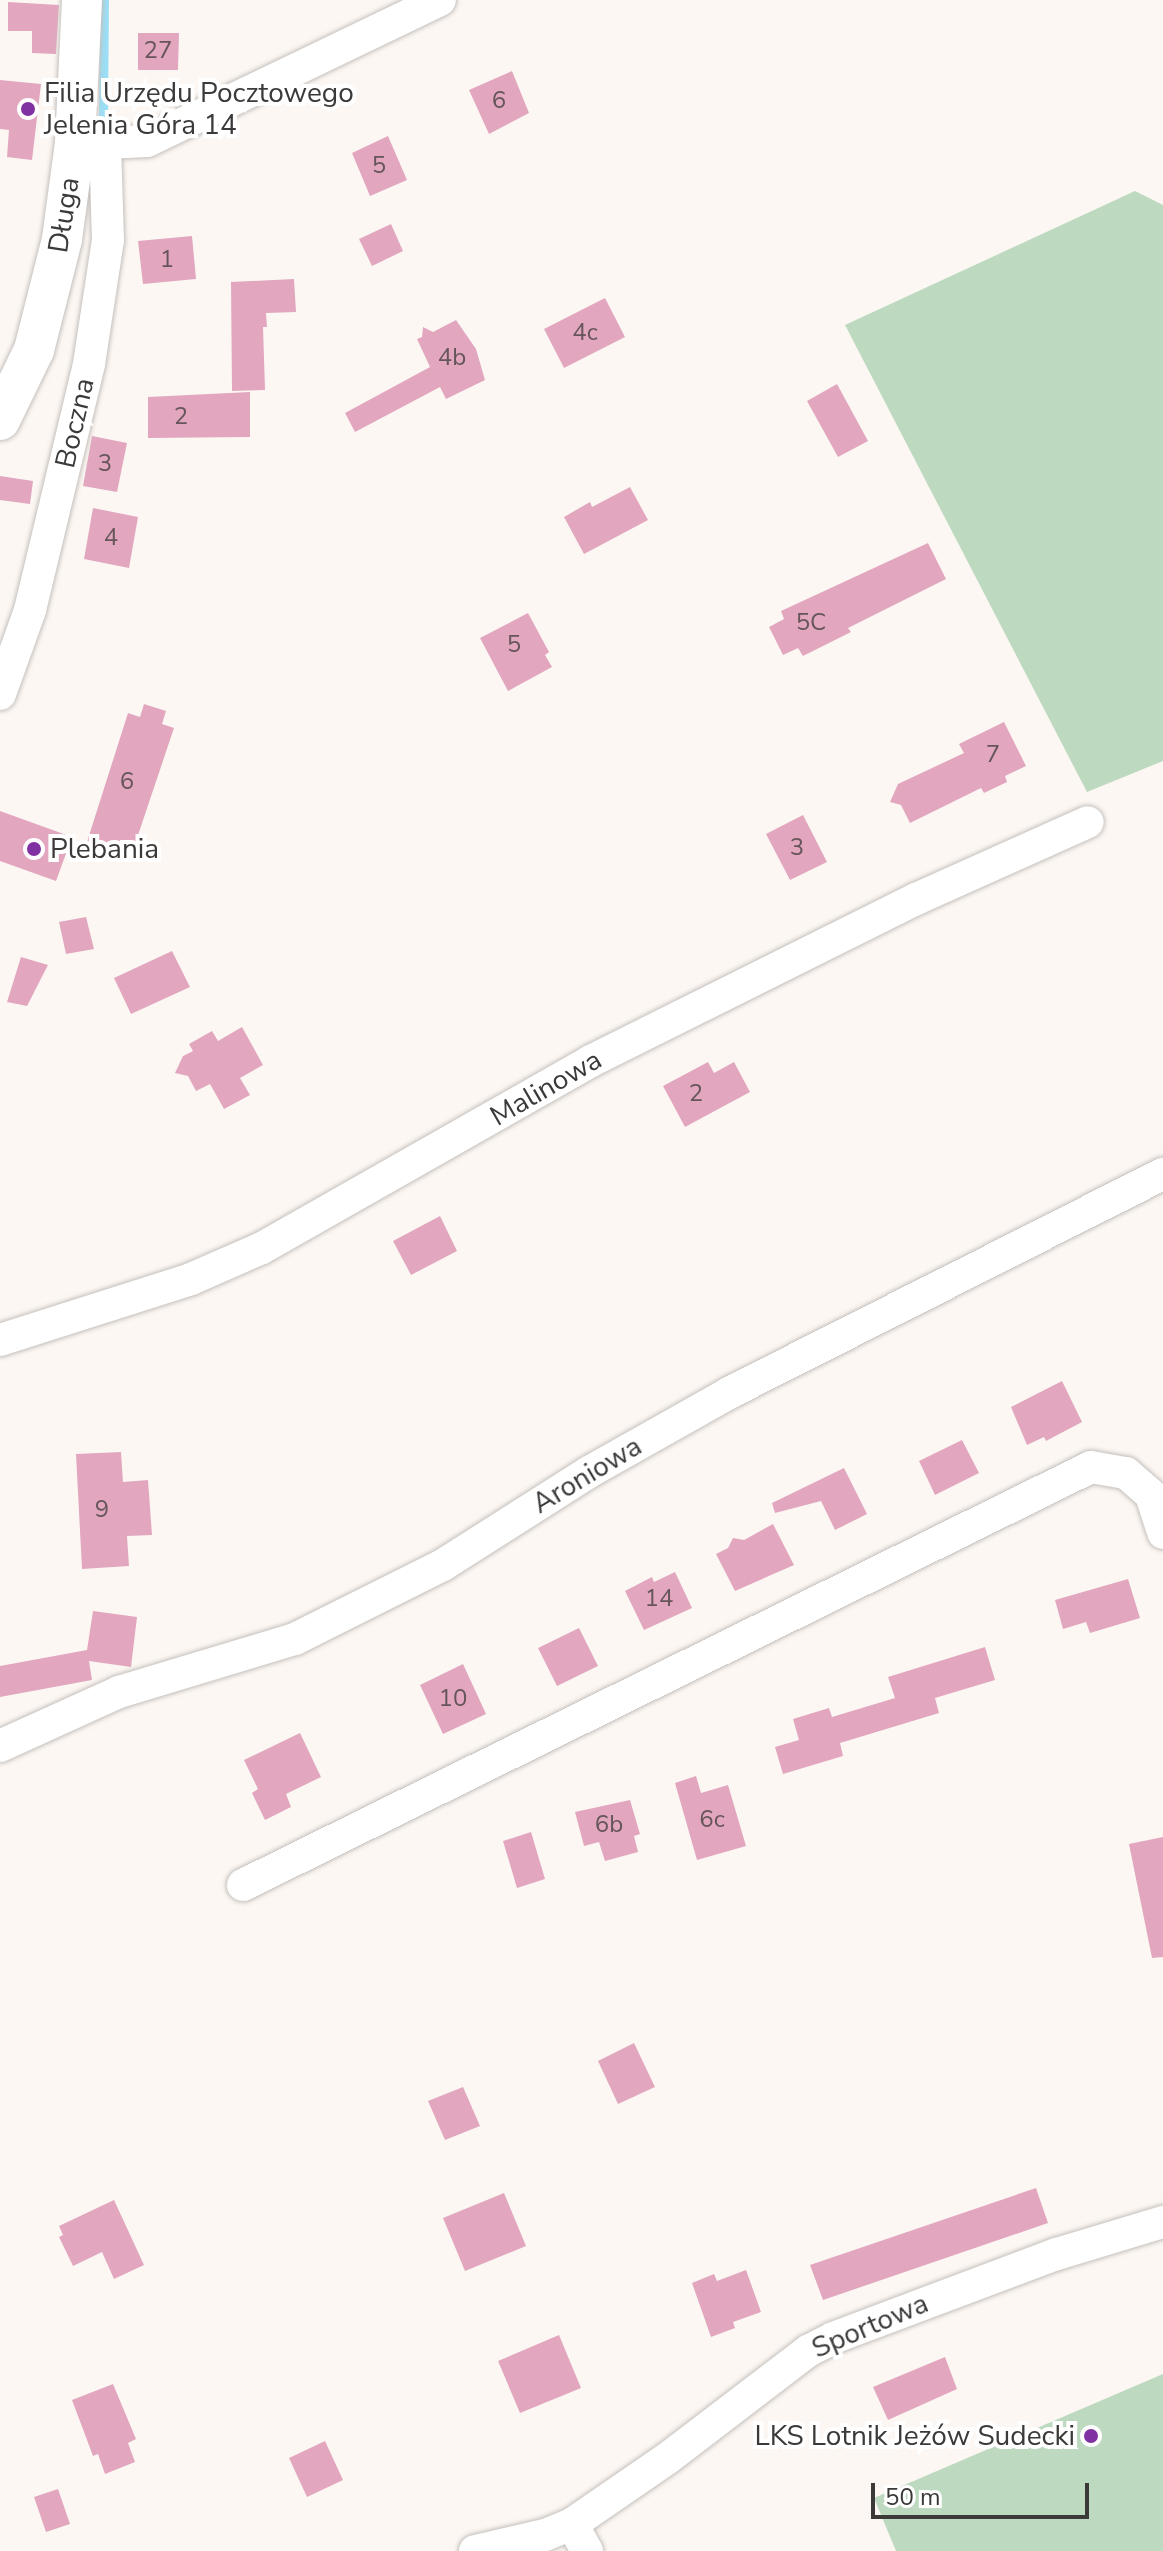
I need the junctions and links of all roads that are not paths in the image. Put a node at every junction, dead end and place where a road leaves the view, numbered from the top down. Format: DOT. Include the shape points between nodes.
graph roads {
  1 [pos="82,0"];
  2 [pos="440,0"];
  3 [pos="90,144"];
  4 [pos="0,420"];
  5 [pos="0,694"];
  6 [pos="1088,822"];
  7 [pos="1163,1174"];
  8 [pos="0,1340"];
  9 [pos="1163,1533"];
  10 [pos="0,1746"];
  11 [pos="243,1885"];
  12 [pos="1163,2222"];
  13 [pos="580,2537"];
  14 [pos="475,2551"];
  1 -- 3 [label="street, Długa"];
  2 -- 3 [label="street" via="147,141"];
  3 -- 4 [label="street, Długa" via="34,350"];
  3 -- 5 [label="street, Boczna" via="108,240 89,364 30,610"];
  6 -- 8 [label="street, Malinowa" via="902,906 591,1061 262,1248 191,1279"];
  7 -- 10 [label="street, Aroniowa" via="729,1393 589,1472 443,1565 308,1633 119,1692"];
  9 -- 11 [label="street" via="1151,1495 1126,1473 1091,1467"];
  12 -- 13 [label="street, Sportowa" via="1057,2254 821,2344 668,2458"];
  13 -- 14 [label="street, Sportowa" via="545,2535"];
}
